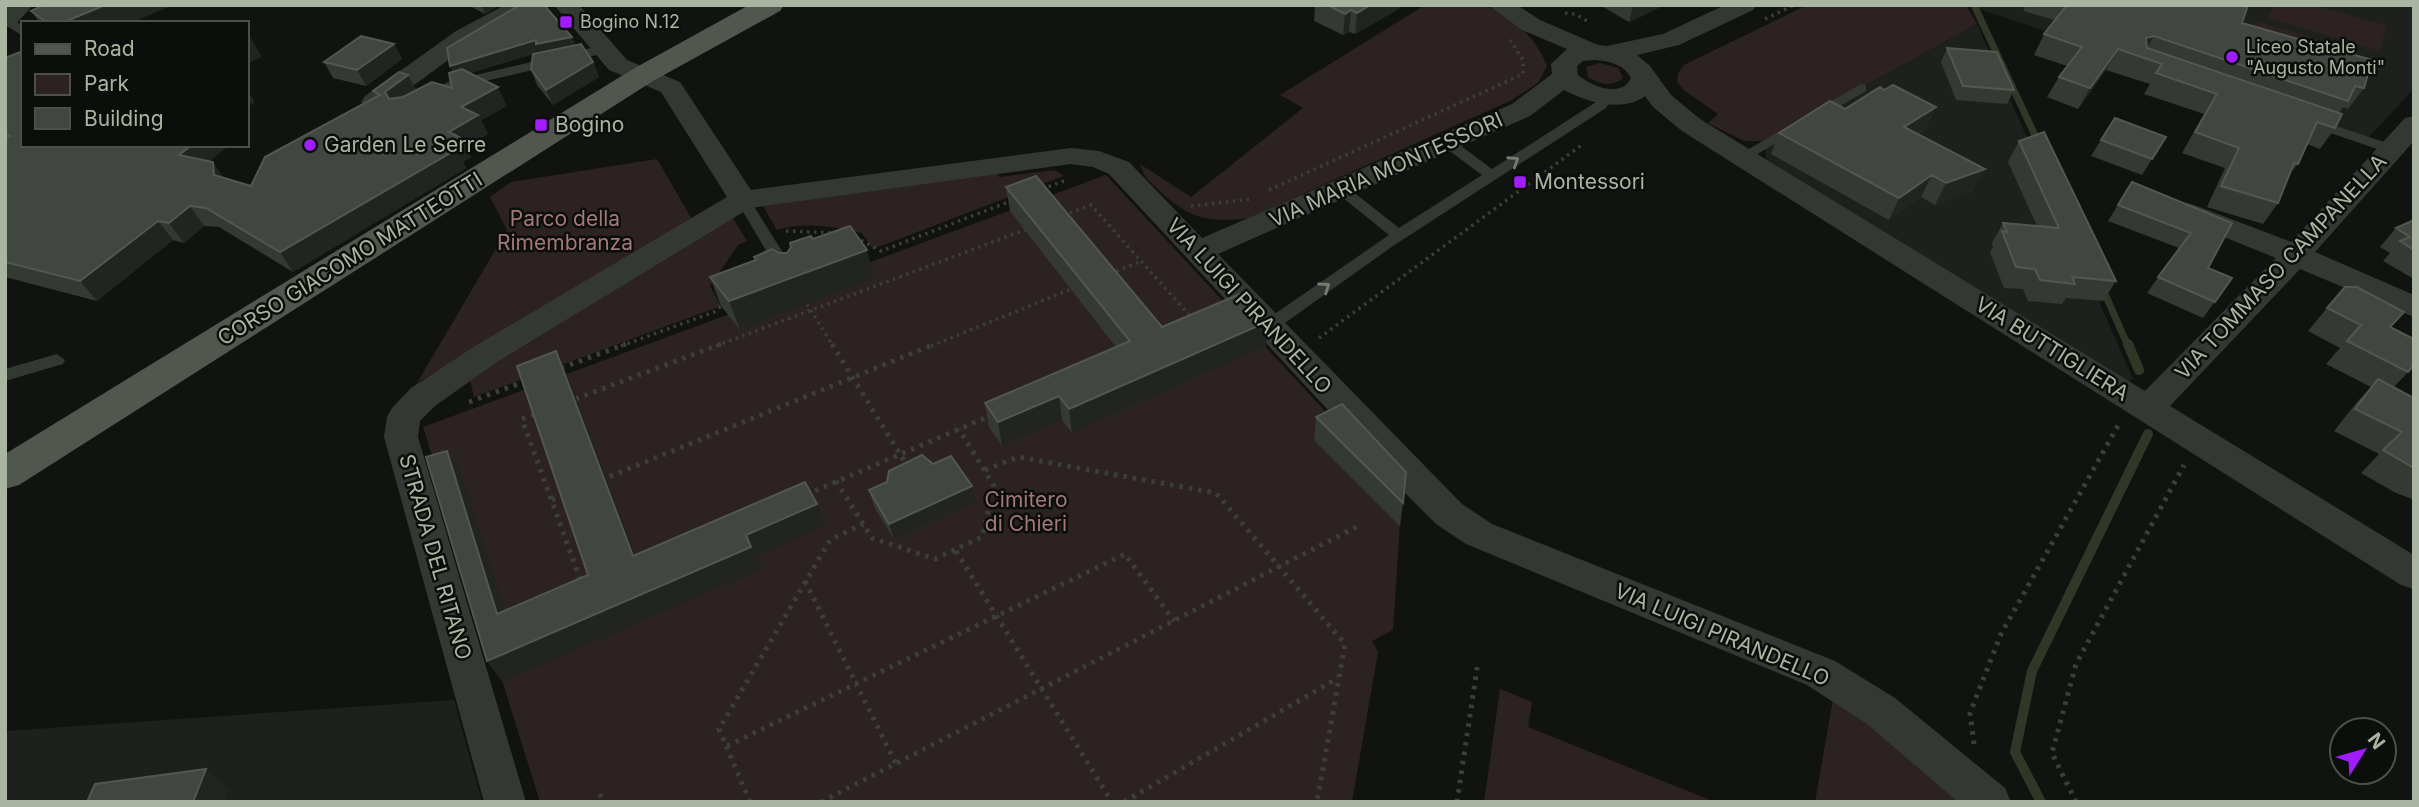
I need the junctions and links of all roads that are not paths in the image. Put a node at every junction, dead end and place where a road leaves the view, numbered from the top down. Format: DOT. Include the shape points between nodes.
graph roads {
  1 [pos="19,5"];
  2 [pos="524,5"];
  3 [pos="770,5"];
  4 [pos="1500,5"];
  5 [pos="1745,5"];
  6 [pos="566,6"];
  7 [pos="5,19"];
  8 [pos="1521,29"];
  9 [pos="21,31"];
  10 [pos="1670,40"];
  11 [pos="604,49"];
  12 [pos="1602,52"];
  13 [pos="1565,71"];
  14 [pos="1643,74"];
  15 [pos="643,75"];
  16 [pos="1861,88"];
  17 [pos="1606,96"];
  18 [pos="412,107"];
  19 [pos="1521,110"];
  20 [pos="356,115"];
  21 [pos="2299,117"];
  22 [pos="2414,124"];
  23 [pos="1691,125"];
  24 [pos="1448,143"];
  25 [pos="2392,149"];
  26 [pos="1742,157"];
  27 [pos="1492,176"];
  28 [pos="1342,190"];
  29 [pos="743,200"];
  30 [pos="2157,200"];
  31 [pos="1176,211"];
  32 [pos="1252,230"];
  33 [pos="1399,235"];
  34 [pos="1199,251"];
  35 [pos="2296,255"];
  36 [pos="789,275"];
  37 [pos="1242,298"];
  38 [pos="2414,307"];
  39 [pos="1269,326"];
  40 [pos="57,360"];
  41 [pos="5,375"];
  42 [pos="2140,404"];
  43 [pos="5,474"];
  44 [pos="2414,574"];
  45 [pos="1985,797"];
  46 [pos="505,802"];
  1 -- 7 [label="street"];
  2 -- 20 [label="street" via="465,36"];
  3 -- 15 [label="main road, CORSO GIACOMO MATTEOTTI"];
  4 -- 8 [label="street"];
  5 -- 10 [label="street"];
  6 -- 11 [label="street"];
  7 -- 9 [label="lane"];
  8 -- 12 [label="street"];
  8 -- 13 [label="street"];
  10 -- 12 [label="street"];
  10 -- 14 [label="street"];
  11 -- 15 [label="street" via="618,65"];
  11 -- 18 [label="lane" via="454,84"];
  12 -- 13 [label="street, VIA MARIA MONTESSORI" via="1575,55"];
  12 -- 14 [label="street" via="1628,60"];
  13 -- 17 [label="street, VIA BUTTIGLIERA" via="1577,88"];
  13 -- 19 [label="street, VIA MARIA MONTESSORI"];
  14 -- 17 [label="street" via="1643,85 1636,91"];
  14 -- 23 [label="street, VIA BUTTIGLIERA" via="1662,101"];
  15 -- 29 [label="street" via="671,87"];
  15 -- 43 [label="main road, CORSO GIACOMO MATTEOTTI"];
  16 -- 26 [label="lane"];
  17 -- 19 [label="street, VIA MARIA MONTESSORI"];
  17 -- 23 [label="street, VIA BUTTIGLIERA"];
  27 -- 17 [label="lane, one-way" via="1601,105"];
  19 -- 24 [label="street, VIA MARIA MONTESSORI"];
  21 -- 25 [label="lane"];
  22 -- 25 [label="street, VIA TOMMASO CAMPANELLA"];
  23 -- 26 [label="street, VIA BUTTIGLIERA"];
  24 -- 27 [label="lane"];
  24 -- 28 [label="street, VIA MARIA MONTESSORI"];
  25 -- 35 [label="street, VIA TOMMASO CAMPANELLA"];
  26 -- 42 [label="street, VIA BUTTIGLIERA"];
  27 -- 33 [label="lane"];
  28 -- 32 [label="street, VIA MARIA MONTESSORI"];
  28 -- 33 [label="lane"];
  29 -- 31 [label="street, VIA LUIGI PIRANDELLO" via="1071,156 1100,159 1119,168"];
  29 -- 36 [label="lane"];
  29 -- 46 [label="street, STRADA DEL RITANO" via="460,372 423,397 404,417 401,437"];
  30 -- 35 [label="street"];
  31 -- 32 [label="street, VIA MARIA MONTESSORI" via="1210,229"];
  31 -- 34 [label="street, VIA LUIGI PIRANDELLO"];
  32 -- 34 [label="street, VIA MARIA MONTESSORI"];
  32 -- 37 [label="street, VIA MARIA MONTESSORI" via="1239,262"];
  39 -- 33 [label="lane, one-way"];
  34 -- 37 [label="street, VIA LUIGI PIRANDELLO"];
  35 -- 38 [label="street"];
  35 -- 42 [label="street, VIA TOMMASO CAMPANELLA"];
  37 -- 39 [label="street, VIA LUIGI PIRANDELLO"];
  39 -- 45 [label="street, VIA LUIGI PIRANDELLO" via="1420,486 1479,534 1821,673 1881,710"];
  40 -- 41 [label="lane"];
  42 -- 44 [label="street, VIA BUTTIGLIERA"];
}
